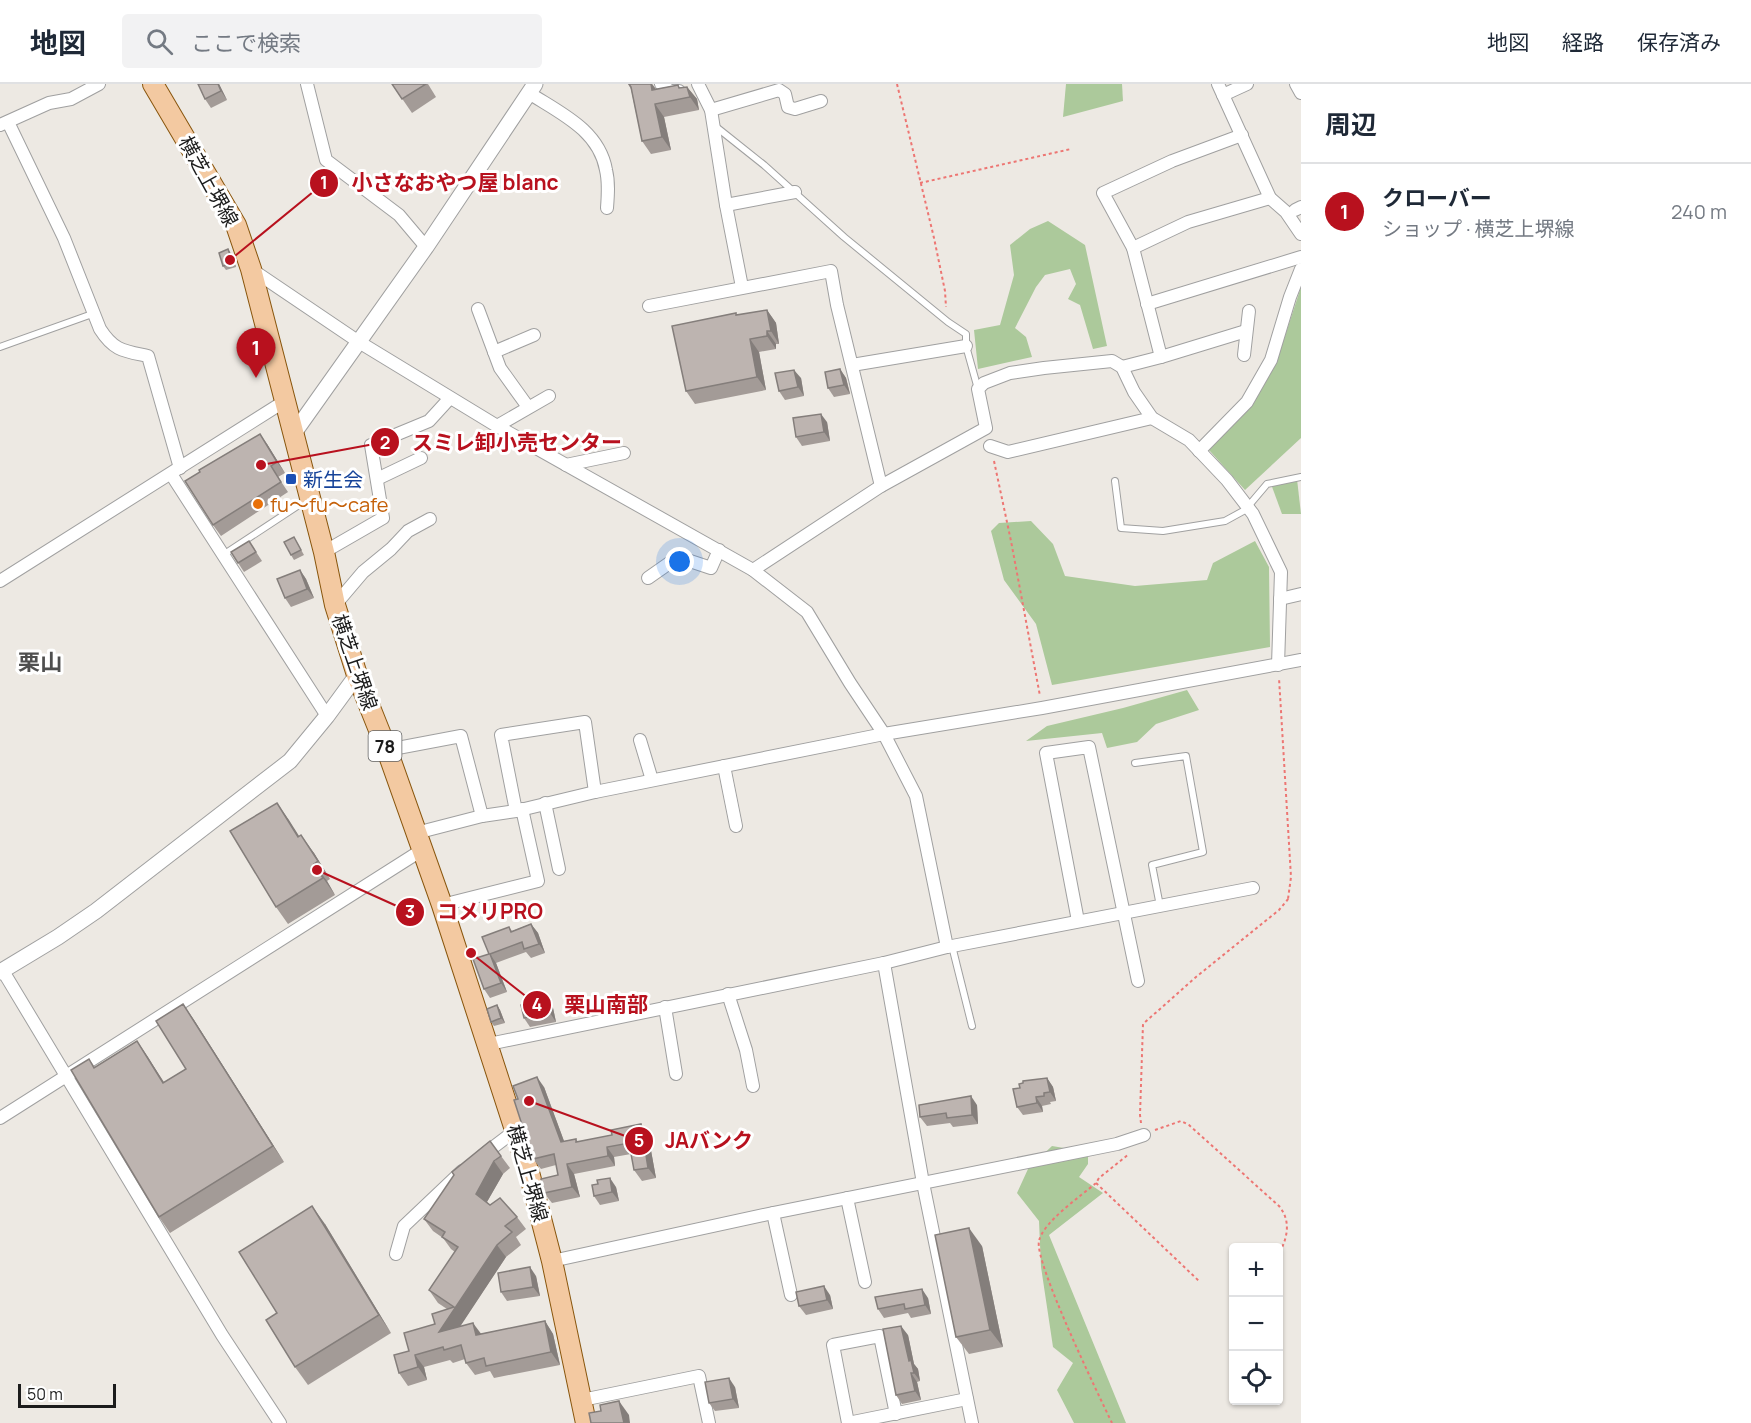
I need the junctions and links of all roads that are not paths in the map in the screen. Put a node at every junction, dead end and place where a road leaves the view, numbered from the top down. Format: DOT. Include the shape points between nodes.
graph roads {
  1 [pos="99,84"];
  2 [pos="153,84"];
  3 [pos="307,84"];
  4 [pos="660,84"];
  5 [pos="1247,84"];
  6 [pos="1296,84"];
  7 [pos="699,86"];
  8 [pos="532,89"];
  9 [pos="1220,89"];
  10 [pos="1301,93"];
  11 [pos="821,101"];
  12 [pos="711,110"];
  13 [pos="4,124"];
  14 [pos="714,125"];
  15 [pos="1242,135"];
  16 [pos="795,192"];
  17 [pos="1270,198"];
  18 [pos="726,205"];
  19 [pos="607,208"];
  20 [pos="1301,234"];
  21 [pos="426,247"];
  22 [pos="1133,248"];
  23 [pos="1301,257"];
  24 [pos="252,269"];
  25 [pos="1301,269"];
  26 [pos="742,286"];
  27 [pos="1147,304"];
  28 [pos="649,306"];
  29 [pos="478,309"];
  30 [pos="1249,311"];
  31 [pos="95,313"];
  32 [pos="1246,331"];
  33 [pos="534,335"];
  34 [pos="359,342"];
  35 [pos="966,346"];
  36 [pos="0,347"];
  37 [pos="494,352"];
  38 [pos="1244,355"];
  39 [pos="1161,357"];
  40 [pos="852,365"];
  41 [pos="1122,368"];
  42 [pos="978,389"];
  43 [pos="549,396"];
  44 [pos="450,398"];
  45 [pos="285,401"];
  46 [pos="528,407"];
  47 [pos="1152,418"];
  48 [pos="497,426"];
  49 [pos="294,433"];
  50 [pos="990,446"];
  51 [pos="1199,451"];
  52 [pos="624,453"];
  53 [pos="421,458"];
  54 [pos="566,465"];
  55 [pos="176,471"];
  56 [pos="1301,477"];
  57 [pos="377,478"];
  58 [pos="1115,481"];
  59 [pos="881,486"];
  60 [pos="310,497"];
  61 [pos="1248,507"];
  62 [pos="430,519"];
  63 [pos="719,550"];
  64 [pos="324,552"];
  65 [pos="223,555"];
  66 [pos="753,570"];
  67 [pos="648,578"];
  68 [pos="0,581"];
  69 [pos="1301,594"];
  70 [pos="1280,599"];
  71 [pos="335,605"];
  72 [pos="1301,660"];
  73 [pos="1278,665"];
  74 [pos="357,675"];
  75 [pos="327,716"];
  76 [pos="885,734"];
  77 [pos="640,740"];
  78 [pos="387,750"];
  79 [pos="1135,764"];
  80 [pos="724,766"];
  81 [pos="652,780"];
  82 [pos="595,792"];
  83 [pos="545,803"];
  84 [pos="519,810"];
  85 [pos="482,816"];
  86 [pos="736,826"];
  87 [pos="419,842"];
  88 [pos="559,869"];
  89 [pos="1252,888"];
  90 [pos="442,905"];
  91 [pos="1160,906"];
  92 [pos="1124,912"];
  93 [pos="1078,921"];
  94 [pos="949,947"];
  95 [pos="884,963"];
  96 [pos="1,972"];
  97 [pos="1138,981"];
  98 [pos="728,994"];
  99 [pos="665,1007"];
  100 [pos="972,1026"];
  101 [pos="489,1044"];
  102 [pos="676,1074"];
  103 [pos="66,1075"];
  104 [pos="753,1086"];
  105 [pos="0,1118"];
  106 [pos="516,1130"];
  107 [pos="1144,1135"];
  108 [pos="923,1183"];
  109 [pos="847,1198"];
  110 [pos="773,1213"];
  111 [pos="396,1254"];
  112 [pos="552,1260"];
  113 [pos="865,1282"];
  114 [pos="791,1295"];
  115 [pos="582,1400"];
  116 [pos="967,1400"];
  117 [pos="896,1414"];
  118 [pos="280,1423"];
  119 [pos="586,1423"];
  120 [pos="710,1423"];
  121 [pos="848,1423"];
  122 [pos="972,1423"];
  1 -- 13 [label="street"];
  2 -- 24 [label="main road, 横芝上堺線 / 78" via="236,225"];
  3 -- 21 [label="street" via="326,160 399,215"];
  4 -- 7 [label="street" via="670,91"];
  5 -- 9 [label="street"];
  6 -- 10 [label="street"];
  7 -- 12 [label="street"];
  8 -- 19 [label="street" via="585,130 597,146 606,168"];
  8 -- 21 [label="street"];
  9 -- 15 [label="street"];
  11 -- 12 [label="street" via="795,109 779,90"];
  12 -- 14 [label="street"];
  13 -- 31 [label="street" via="64,238"];
  14 -- 16 [label="lane"];
  14 -- 18 [label="street"];
  15 -- 17 [label="street"];
  15 -- 22 [label="street" via="1103,193"];
  16 -- 18 [label="street"];
  16 -- 35 [label="lane" via="844,237 966,334"];
  17 -- 20 [label="street"];
  17 -- 22 [label="street" via="1188,222"];
  18 -- 26 [label="street"];
  21 -- 34 [label="street"];
  22 -- 27 [label="street"];
  23 -- 27 [label="street"];
  24 -- 34 [label="street"];
  24 -- 45 [label="main road, 横芝上堺線 / 78"];
  25 -- 51 [label="street" via="1271,360 1247,402"];
  26 -- 28 [label="street"];
  26 -- 40 [label="street" via="831,270"];
  27 -- 39 [label="street"];
  29 -- 37 [label="street"];
  30 -- 32 [label="street"];
  31 -- 36 [label="lane"];
  31 -- 55 [label="street" via="100,329 119,350 148,356"];
  32 -- 38 [label="street"];
  32 -- 39 [label="street"];
  33 -- 37 [label="street"];
  34 -- 44 [label="street"];
  34 -- 49 [label="street"];
  35 -- 40 [label="street"];
  35 -- 42 [label="lane"];
  37 -- 46 [label="street" via="500,368"];
  39 -- 41 [label="street"];
  40 -- 59 [label="street"];
  41 -- 42 [label="street" via="1112,361 1010,373"];
  41 -- 47 [label="street"];
  42 -- 59 [label="street" via="986,428"];
  43 -- 46 [label="street"];
  44 -- 48 [label="street"];
  44 -- 57 [label="street" via="429,421 371,445"];
  45 -- 49 [label="main road, 横芝上堺線 / 78"];
  45 -- 55 [label="street"];
  46 -- 48 [label="street"];
  47 -- 50 [label="street" via="1008,452"];
  47 -- 51 [label="street" via="1189,440"];
  48 -- 54 [label="street"];
  49 -- 60 [label="main road, 横芝上堺線 / 78"];
  51 -- 61 [label="street"];
  52 -- 54 [label="street"];
  53 -- 57 [label="street"];
  54 -- 63 [label="street"];
  55 -- 65 [label="street"];
  55 -- 68 [label="street"];
  56 -- 61 [label="lane" via="1267,483"];
  57 -- 64 [label="street" via="383,518"];
  58 -- 61 [label="lane" via="1121,528 1163,531 1225,521"];
  59 -- 66 [label="street"];
  60 -- 64 [label="main road, 横芝上堺線 / 78"];
  60 -- 65 [label="lane"];
  61 -- 70 [label="street" via="1281,572"];
  62 -- 71 [label="street" via="408,531 363,572"];
  63 -- 66 [label="street"];
  63 -- 67 [label="street" via="711,568 678,557"];
  64 -- 71 [label="main road, 横芝上堺線 / 78"];
  65 -- 75 [label="street"];
  66 -- 76 [label="street" via="807,612"];
  69 -- 70 [label="street"];
  70 -- 73 [label="street"];
  71 -- 74 [label="main road, 横芝上堺線 / 78"];
  72 -- 73 [label="street"];
  73 -- 76 [label="street"];
  74 -- 75 [label="street"];
  74 -- 78 [label="main road, 横芝上堺線 / 78"];
  75 -- 96 [label="street" via="290,761 96,911"];
  76 -- 80 [label="street"];
  76 -- 94 [label="street" via="916,796"];
  77 -- 81 [label="street"];
  78 -- 85 [label="street" via="461,736"];
  78 -- 87 [label="main road, 横芝上堺線 / 78"];
  79 -- 91 [label="lane" via="1186,756 1203,852 1152,865"];
  80 -- 81 [label="street"];
  80 -- 86 [label="street"];
  81 -- 82 [label="street"];
  82 -- 83 [label="street"];
  82 -- 84 [label="street" via="585,722 501,735"];
  83 -- 84 [label="street"];
  83 -- 88 [label="street"];
  84 -- 85 [label="street"];
  84 -- 90 [label="street" via="538,881"];
  85 -- 87 [label="street"];
  87 -- 90 [label="main road, 横芝上堺線 / 78"];
  87 -- 103 [label="street"];
  89 -- 91 [label="street"];
  90 -- 101 [label="main road, 横芝上堺線 / 78"];
  91 -- 92 [label="street"];
  92 -- 93 [label="street"];
  92 -- 93 [label="street" via="1089,747 1047,753"];
  92 -- 97 [label="street"];
  93 -- 94 [label="street"];
  94 -- 95 [label="street"];
  94 -- 100 [label="lane"];
  95 -- 98 [label="street"];
  95 -- 108 [label="street"];
  96 -- 103 [label="street"];
  98 -- 99 [label="street"];
  98 -- 104 [label="street"];
  99 -- 101 [label="street"];
  99 -- 102 [label="street"];
  101 -- 106 [label="main road, 横芝上堺線 / 78"];
  103 -- 105 [label="street"];
  103 -- 118 [label="street" via="222,1335"];
  106 -- 111 [label="street" via="450,1181 404,1226"];
  106 -- 112 [label="main road, 横芝上堺線 / 78"];
  107 -- 108 [label="street" via="1117,1144"];
  108 -- 109 [label="street"];
  108 -- 116 [label="street"];
  109 -- 110 [label="street"];
  109 -- 113 [label="street"];
  110 -- 112 [label="street"];
  110 -- 114 [label="street"];
  112 -- 115 [label="main road, 横芝上堺線 / 78"];
  115 -- 119 [label="main road, 横芝上堺線 / 78"];
  115 -- 120 [label="street" via="699,1376"];
  116 -- 117 [label="street"];
  116 -- 122 [label="street"];
  117 -- 121 [label="street"];
  117 -- 121 [label="street" via="880,1336 857,1340 833,1345"];
}
